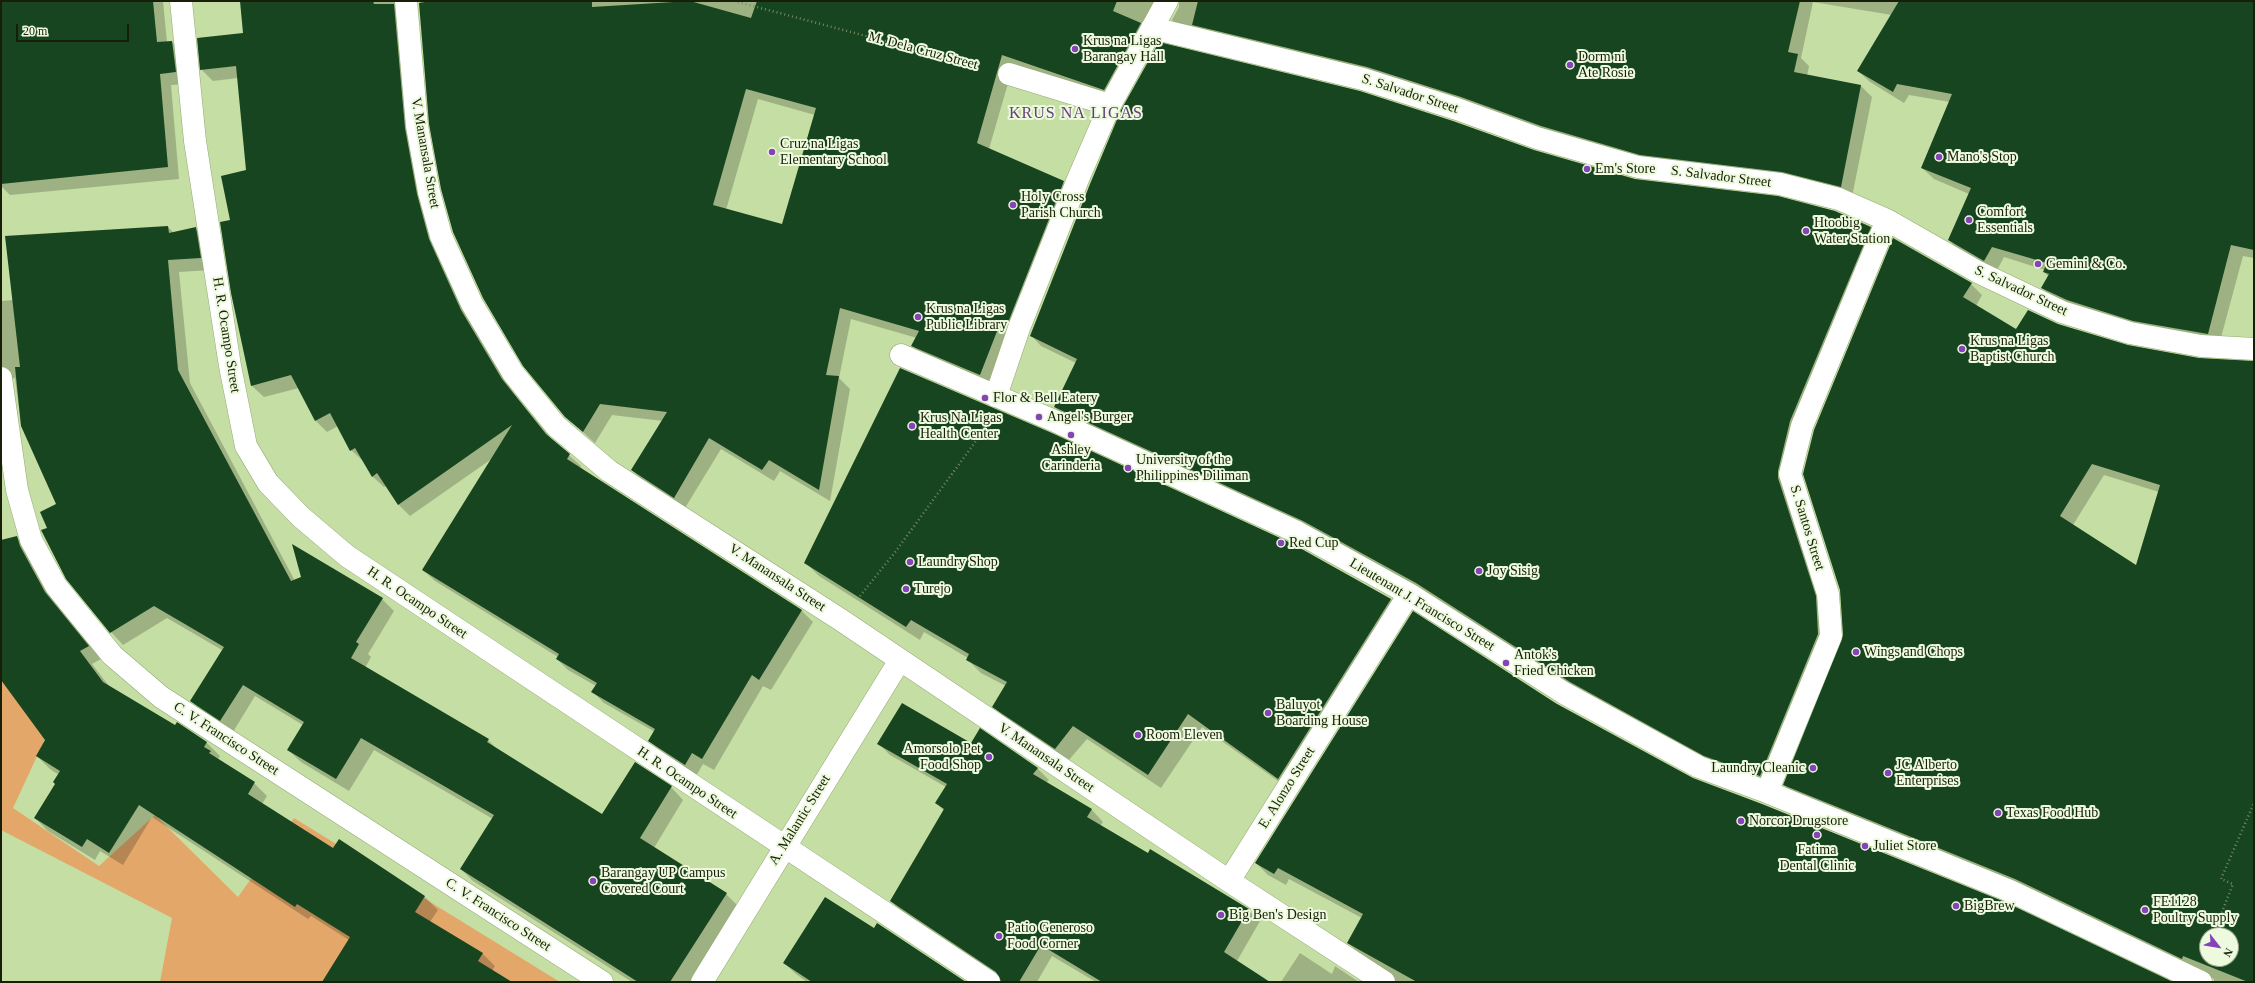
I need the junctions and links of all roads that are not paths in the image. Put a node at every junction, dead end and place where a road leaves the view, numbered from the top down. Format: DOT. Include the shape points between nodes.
graph roads {
  1 [pos="181,1"];
  2 [pos="406,1"];
  3 [pos="1167,1"];
  4 [pos="1152,28"];
  5 [pos="1009,74"];
  6 [pos="1110,105"];
  7 [pos="1887,220"];
  8 [pos="2254,349"];
  9 [pos="901,355"];
  10 [pos="1,378"];
  11 [pos="996,396"];
  12 [pos="1409,594"];
  13 [pos="900,660"];
  14 [pos="1767,792"];
  15 [pos="783,847"];
  16 [pos="1229,881"];
  17 [pos="602,982"];
  18 [pos="702,982"];
  19 [pos="989,982"];
  20 [pos="1384,982"];
  21 [pos="2201,982"];
  1 -- 15 [label="street, H. R. Ocampo Street" via="195,141 230,366 246,446 268,483 301,517 347,556"];
  2 -- 13 [label="street, V. Manansala Street" via="417,126 429,192 439,229 472,304 513,373 556,426 609,471"];
  3 -- 4 [label="street"];
  4 -- 6 [label="street"];
  4 -- 7 [label="street, S. Salvador Street" via="1363,79 1537,138 1638,167 1780,184 1839,199"];
  5 -- 6 [label="street"];
  6 -- 11 [label="street" via="1047,253"];
  7 -- 8 [label="street, S. Salvador Street" via="1978,272 2062,312 2130,333 2201,346"];
  7 -- 14 [label="street, S. Santos Street" via="1802,426 1790,474 1828,594 1831,636"];
  9 -- 11 [label="street, Lieutenant J. Francisco Street"];
  10 -- 17 [label="street, C. V. Francisco Street" via="17,490 30,540 56,586 112,656 161,697"];
  11 -- 12 [label="street, Lieutenant J. Francisco Street" via="1297,532"];
  12 -- 14 [label="street, Lieutenant J. Francisco Street" via="1564,693 1698,767"];
  12 -- 16 [label="street, E. Alonzo Street"];
  13 -- 15 [label="street, A. Malantic Street"];
  13 -- 16 [label="street, V. Manansala Street"];
  14 -- 21 [label="street, Lieutenant J. Francisco Street" via="2010,891"];
  15 -- 18 [label="street, A. Malantic Street"];
  15 -- 19 [label="street, H. R. Ocampo Street"];
  16 -- 20 [label="street, V. Manansala Street"];
}
